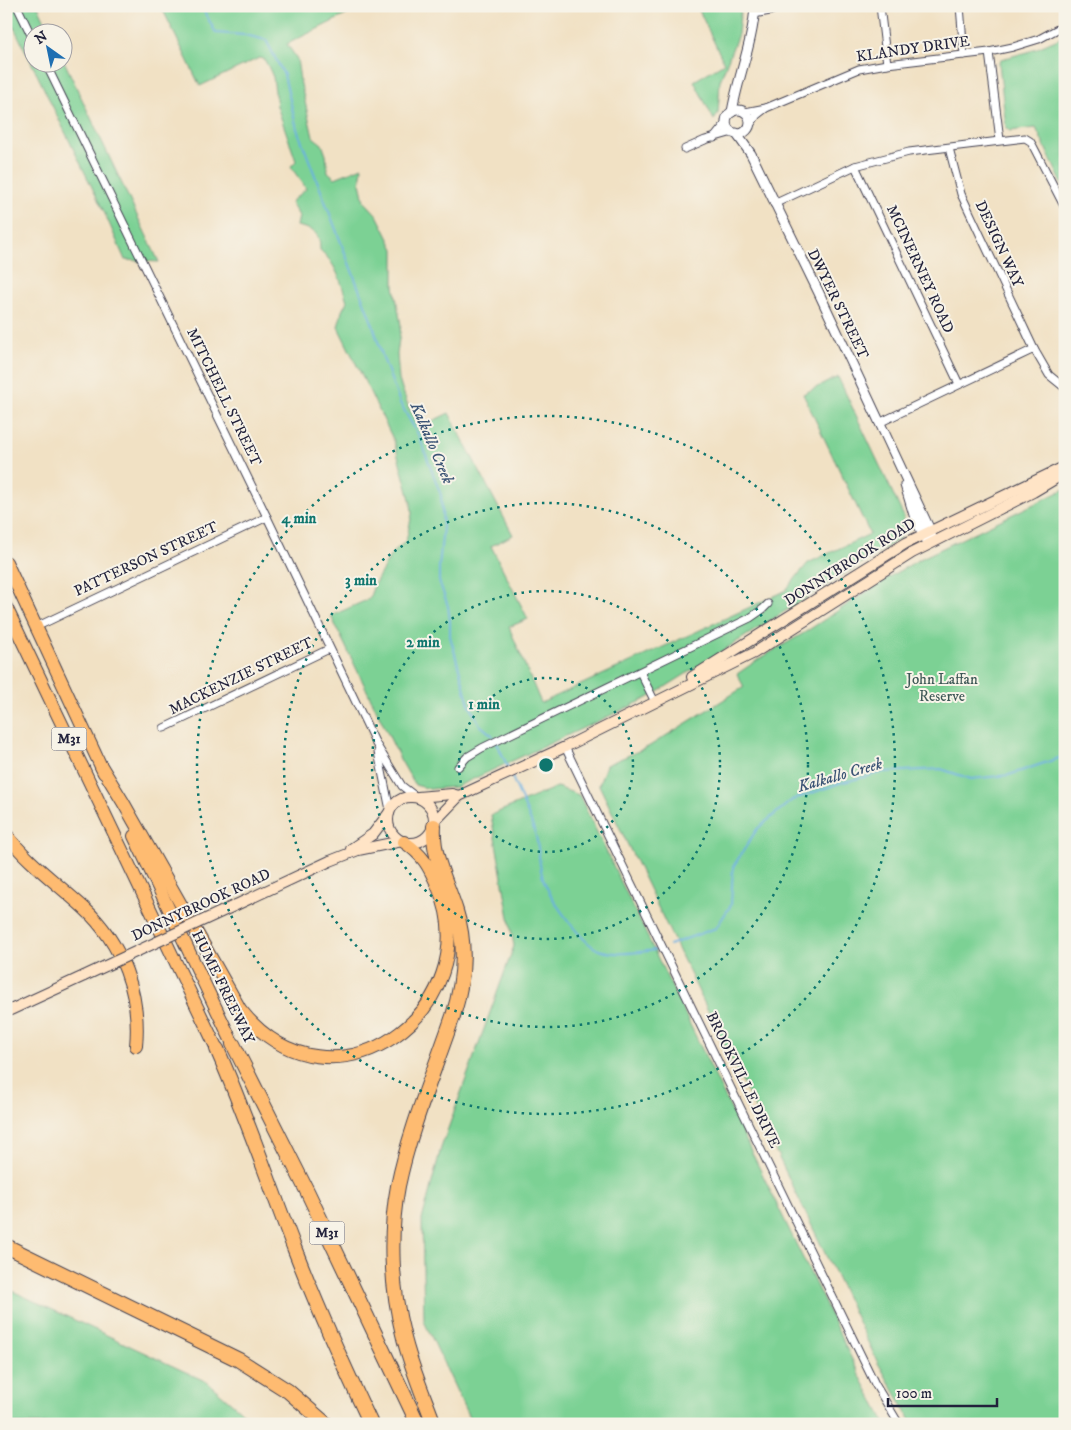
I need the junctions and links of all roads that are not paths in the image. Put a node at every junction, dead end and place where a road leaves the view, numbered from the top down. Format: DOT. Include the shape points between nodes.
graph roads {
  1 [pos="17,6"];
  2 [pos="783,6"];
  3 [pos="880,6"];
  4 [pos="960,6"];
  5 [pos="1062,6"];
  6 [pos="755,10"];
  7 [pos="1065,13"];
  8 [pos="25,22"];
  9 [pos="1065,25"];
  10 [pos="989,52"];
  11 [pos="964,55"];
  12 [pos="887,64"];
  13 [pos="50,72"];
  14 [pos="737,84"];
  15 [pos="766,108"];
  16 [pos="744,111"];
  17 [pos="732,112"];
  18 [pos="726,122"];
  19 [pos="749,127"];
  20 [pos="735,133"];
  21 [pos="714,138"];
  22 [pos="1000,140"];
  23 [pos="949,148"];
  24 [pos="685,149"];
  25 [pos="751,154"];
  26 [pos="855,166"];
  27 [pos="774,204"];
  28 [pos="1065,208"];
  29 [pos="1034,349"];
  30 [pos="959,384"];
  31 [pos="1065,388"];
  32 [pos="879,423"];
  33 [pos="1065,467"];
  34 [pos="1065,473"];
  35 [pos="267,517"];
  36 [pos="926,532"];
  37 [pos="928,545"];
  38 [pos="6,562"];
  39 [pos="768,604"];
  40 [pos="6,607"];
  41 [pos="36,627"];
  42 [pos="329,649"];
  43 [pos="640,672"];
  44 [pos="658,701"];
  45 [pos="164,728"];
  46 [pos="376,744"];
  47 [pos="565,747"];
  48 [pos="101,766"];
  49 [pos="458,767"];
  50 [pos="459,796"];
  51 [pos="417,797"];
  52 [pos="389,812"];
  53 [pos="434,824"];
  54 [pos="6,834"];
  55 [pos="403,842"];
  56 [pos="330,861"];
  57 [pos="84,976"];
  58 [pos="6,1006"];
  59 [pos="6,1012"];
  60 [pos="232,1044"];
  61 [pos="136,1046"];
  62 [pos="217,1049"];
  63 [pos="6,1241"];
  64 [pos="6,1246"];
  65 [pos="76,1280"];
  66 [pos="326,1424"];
  67 [pos="371,1424"];
  68 [pos="418,1424"];
  69 [pos="434,1424"];
  70 [pos="898,1424"];
  1 -- 8 [label="street"];
  2 -- 6 [label="street" via="770,11"];
  3 -- 12 [label="street"];
  4 -- 11 [label="street"];
  5 -- 7 [label="street"];
  6 -- 14 [label="street" via="753,29"];
  9 -- 10 [label="street, KLANDY DRIVE" via="1034,41"];
  10 -- 11 [label="street, KLANDY DRIVE"];
  10 -- 22 [label="street"];
  11 -- 12 [label="street, KLANDY DRIVE"];
  12 -- 15 [label="street, KLANDY DRIVE" via="859,69"];
  13 -- 35 [label="street, MITCHELL STREET"];
  14 -- 16 [label="street"];
  14 -- 17 [label="street"];
  15 -- 16 [label="street, KLANDY DRIVE"];
  15 -- 19 [label="street, KLANDY DRIVE"];
  16 -- 17 [label="street"];
  16 -- 19 [label="street" via="750,118"];
  17 -- 18 [label="street"];
  18 -- 20 [label="street"];
  18 -- 21 [label="street"];
  19 -- 20 [label="street"];
  19 -- 25 [label="street, DWYER STREET"];
  20 -- 21 [label="street"];
  20 -- 25 [label="street, DWYER STREET"];
  21 -- 24 [label="street"];
  22 -- 23 [label="street"];
  22 -- 28 [label="street" via="1025,138 1030,141"];
  23 -- 26 [label="street" via="909,152"];
  23 -- 29 [label="street, DESIGN WAY" via="961,194"];
  25 -- 27 [label="street, DWYER STREET"];
  26 -- 27 [label="street"];
  26 -- 30 [label="street, MCINERNEY ROAD"];
  27 -- 32 [label="street, DWYER STREET"];
  29 -- 30 [label="street"];
  29 -- 31 [label="street, DESIGN WAY" via="1049,376"];
  30 -- 32 [label="street"];
  32 -- 36 [label="street, DWYER STREET" via="899,466 910,505"];
  33 -- 36 [label="main road, DONNYBROOK ROAD"];
  34 -- 37 [label="main road, DONNYBROOK ROAD"];
  35 -- 41 [label="street, PATTERSON STREET"];
  35 -- 42 [label="street, MITCHELL STREET"];
  36 -- 37 [label="street, DWYER STREET"];
  36 -- 44 [label="main road, DONNYBROOK ROAD" via="877,559"];
  37 -- 44 [label="main road, DONNYBROOK ROAD" via="754,653"];
  38 -- 41 [label="highway, HUME FREEWAY / M31"];
  39 -- 43 [label="street, DONNYBROOK ROAD" via="750,618"];
  40 -- 62 [label="highway, HUME FREEWAY / M31"];
  41 -- 48 [label="highway, HUME FREEWAY / M31"];
  42 -- 45 [label="street, MACKENZIE STREET"];
  42 -- 46 [label="street, MITCHELL STREET"];
  43 -- 44 [label="street"];
  43 -- 49 [label="street, DONNYBROOK ROAD" via="473,752"];
  44 -- 47 [label="main road, DONNYBROOK ROAD"];
  46 -- 51 [label="street, MITCHELL STREET" via="402,786"];
  46 -- 52 [label="street, MITCHELL STREET"];
  47 -- 50 [label="main road, DONNYBROOK ROAD"];
  47 -- 70 [label="street, BROOKVILLE DRIVE" via="875,1384"];
  48 -- 55 [label="highway" via="240,1009 261,1032 301,1053 338,1058 372,1049 408,1025 429,1001 436,987 447,951 448,928 443,901 427,863"];
  48 -- 60 [label="highway, HUME FREEWAY / M31"];
  50 -- 51 [label="main road, DONNYBROOK ROAD"];
  50 -- 53 [label="main road, DONNYBROOK ROAD"];
  51 -- 52 [label="main road" via="403,798"];
  51 -- 53 [label="main road" via="431,806"];
  52 -- 55 [label="main road" via="389,826 396,838"];
  52 -- 56 [label="main road, DONNYBROOK ROAD" via="373,834"];
  53 -- 55 [label="main road" via="431,833 419,842"];
  53 -- 69 [label="highway" via="433,839 442,877 461,929 462,979 453,1016 406,1152 394,1218 393,1252 402,1332"];
  54 -- 61 [label="highway" via="24,856 85,908 111,941 134,992 138,1022"];
  55 -- 56 [label="main road, DONNYBROOK ROAD" via="358,850"];
  56 -- 57 [label="main road, DONNYBROOK ROAD, bridge"];
  57 -- 58 [label="main road, DONNYBROOK ROAD"];
  57 -- 59 [label="main road, DONNYBROOK ROAD"];
  60 -- 68 [label="highway, HUME FREEWAY / M31" via="308,1193"];
  62 -- 67 [label="highway, HUME FREEWAY / M31" via="296,1252"];
  63 -- 65 [label="highway"];
  64 -- 65 [label="highway"];
  65 -- 66 [label="highway" via="239,1360 288,1391"];
}
